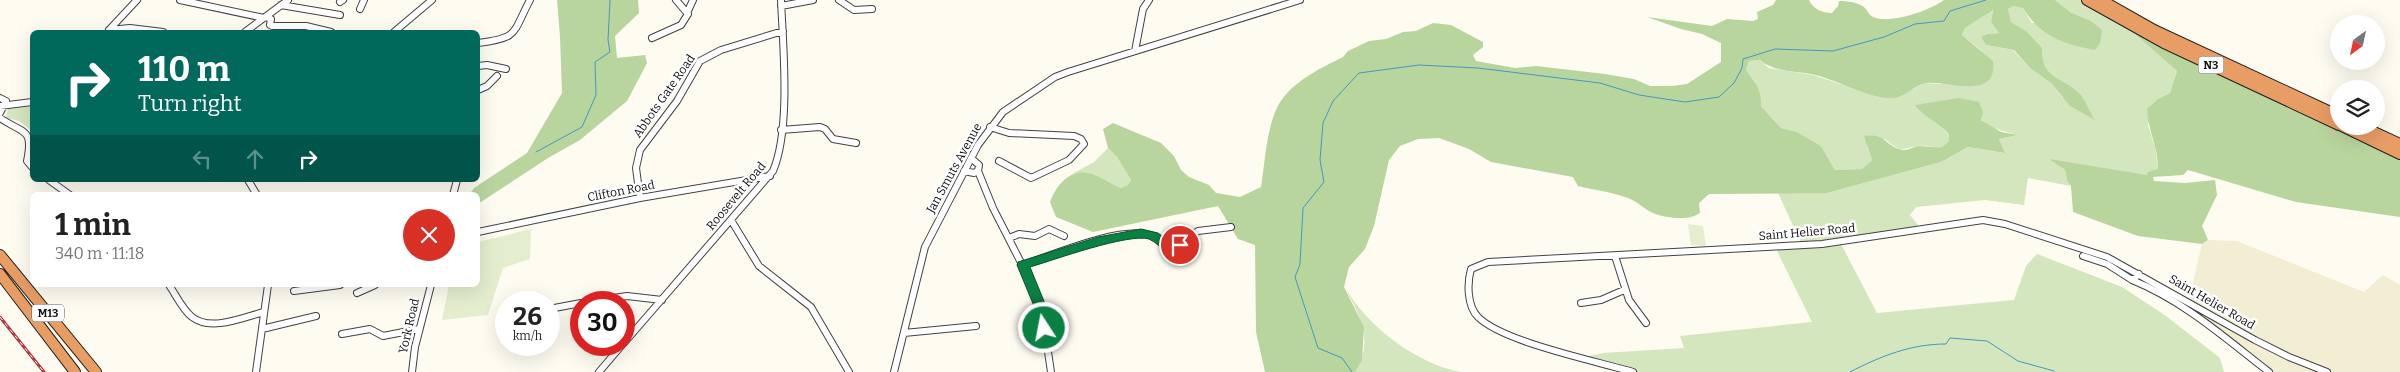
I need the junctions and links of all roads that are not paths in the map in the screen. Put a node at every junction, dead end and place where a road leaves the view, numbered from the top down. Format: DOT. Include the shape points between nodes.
graph roads {
  1 [pos="137,0"];
  2 [pos="180,0"];
  3 [pos="288,0"];
  4 [pos="364,0"];
  5 [pos="432,0"];
  6 [pos="530,0"];
  7 [pos="676,0"];
  8 [pos="694,0"];
  9 [pos="813,0"];
  10 [pos="839,0"];
  11 [pos="1149,0"];
  12 [pos="1300,0"];
  13 [pos="2087,0"];
  14 [pos="2101,0"];
  15 [pos="781,3"];
  16 [pos="281,5"];
  17 [pos="360,9"];
  18 [pos="872,9"];
  19 [pos="687,14"];
  20 [pos="340,15"];
  21 [pos="265,17"];
  22 [pos="109,30"];
  23 [pos="114,30"];
  24 [pos="145,30"];
  25 [pos="248,30"];
  26 [pos="327,30"];
  27 [pos="396,30"];
  28 [pos="783,31"];
  29 [pos="652,38"];
  30 [pos="480,43"];
  31 [pos="1135,51"];
  32 [pos="480,66"];
  33 [pos="506,69"];
  34 [pos="497,76"];
  35 [pos="480,89"];
  36 [pos="0,98"];
  37 [pos="30,102"];
  38 [pos="2,106"];
  39 [pos="2330,112"];
  40 [pos="0,113"];
  41 [pos="0,118"];
  42 [pos="2330,121"];
  43 [pos="990,127"];
  44 [pos="781,130"];
  45 [pos="2359,135"];
  46 [pos="2380,135"];
  47 [pos="30,140"];
  48 [pos="856,143"];
  49 [pos="2400,144"];
  50 [pos="30,150"];
  51 [pos="2400,154"];
  52 [pos="971,158"];
  53 [pos="999,161"];
  54 [pos="30,165"];
  55 [pos="964,171"];
  56 [pos="978,171"];
  57 [pos="770,176"];
  58 [pos="754,179"];
  59 [pos="52,182"];
  60 [pos="758,190"];
  61 [pos="66,192"];
  62 [pos="640,198"];
  63 [pos="731,220"];
  64 [pos="1231,227"];
  65 [pos="480,232"];
  66 [pos="1064,236"];
  67 [pos="1009,238"];
  68 [pos="0,254"];
  69 [pos="1614,256"];
  70 [pos="2083,256"];
  71 [pos="1023,265"];
  72 [pos="0,274"];
  73 [pos="2138,274"];
  74 [pos="2132,280"];
  75 [pos="170,287"];
  76 [pos="268,287"];
  77 [pos="329,287"];
  78 [pos="368,287"];
  79 [pos="430,287"];
  80 [pos="1624,290"];
  81 [pos="294,291"];
  82 [pos="357,293"];
  83 [pos="635,297"];
  84 [pos="662,300"];
  85 [pos="1581,303"];
  86 [pos="264,312"];
  87 [pos="316,316"];
  88 [pos="1646,323"];
  89 [pos="976,326"];
  90 [pos="262,329"];
  91 [pos="419,329"];
  92 [pos="635,330"];
  93 [pos="904,333"];
  94 [pos="342,334"];
  95 [pos="613,356"];
  96 [pos="75,372"];
  97 [pos="96,372"];
  98 [pos="256,372"];
  99 [pos="412,372"];
  100 [pos="599,372"];
  101 [pos="849,372"];
  102 [pos="894,372"];
  103 [pos="1051,372"];
  104 [pos="1633,372"];
  105 [pos="2269,372"];
  106 [pos="2327,372"];
  1 -- 22 [label="street"];
  2 -- 21 [label="street"];
  3 -- 16 [label="street"];
  4 -- 17 [label="street"];
  5 -- 27 [label="street"];
  6 -- 30 [label="street" via="514,36"];
  7 -- 19 [label="street"];
  8 -- 19 [label="street"];
  9 -- 15 [label="street"];
  10 -- 18 [label="street" via="856,12"];
  11 -- 31 [label="street" via="1142,12"];
  12 -- 31 [label="street, Jan Smuts Avenue"];
  13 -- 42 [label="highway, N3" via="2164,43"];
  14 -- 39 [label="highway, N3" via="2154,30"];
  15 -- 28 [label="street, Roosevelt Road"];
  16 -- 20 [label="street"];
  16 -- 21 [label="street"];
  19 -- 29 [label="street" via="681,25"];
  21 -- 25 [label="street"];
  21 -- 26 [label="street" via="271,19 272,26"];
  23 -- 24 [label="street"];
  28 -- 44 [label="street, Roosevelt Road" via="785,93"];
  28 -- 62 [label="street, Abbots Gate Road" via="721,50 700,61 677,101 640,150 636,168"];
  31 -- 43 [label="street, Jan Smuts Avenue" via="1058,76 1009,107"];
  32 -- 33 [label="street"];
  34 -- 35 [label="street"];
  36 -- 38 [label="street" via="6,101"];
  37 -- 38 [label="street"];
  38 -- 40 [label="street"];
  41 -- 47 [label="street" via="28,134"];
  43 -- 52 [label="street, Jan Smuts Avenue"];
  43 -- 53 [label="street" via="1036,135 1074,136 1084,145 1062,164 1031,178"];
  44 -- 48 [label="street" via="820,127 833,139"];
  44 -- 57 [label="street, Roosevelt Road" via="778,160"];
  45 -- 51 [label="highway, N3"];
  46 -- 49 [label="highway"];
  50 -- 54 [label="street"];
  52 -- 55 [label="street, Jan Smuts Avenue"];
  52 -- 56 [label="street" via="979,165"];
  55 -- 56 [label="street"];
  55 -- 93 [label="street, Jan Smuts Avenue" via="926,247"];
  56 -- 67 [label="street"];
  57 -- 58 [label="street, Clifton Road"];
  57 -- 60 [label="street, Roosevelt Road"];
  58 -- 60 [label="street"];
  58 -- 62 [label="street, Clifton Road"];
  59 -- 61 [label="street"];
  60 -- 63 [label="street, Roosevelt Road"];
  62 -- 65 [label="street, Clifton Road"];
  63 -- 84 [label="street, Roosevelt Road"];
  63 -- 101 [label="street" via="759,266 811,307"];
  64 -- 71 [label="street" via="1198,231 1173,248 1149,234 1117,237"];
  66 -- 67 [label="street" via="1049,229 1035,236 1019,234"];
  67 -- 71 [label="street"];
  68 -- 97 [label="highway, M13"];
  69 -- 73 [label="street, Saint Helier Road" via="1822,244 1983,220 2095,252"];
  69 -- 80 [label="street"];
  69 -- 104 [label="street, Saint Helier Road" via="1479,264 1469,273 1472,301 1480,318 1509,334"];
  70 -- 74 [label="street" via="2106,264"];
  71 -- 103 [label="street" via="1042,311"];
  72 -- 96 [label="highway, M13"];
  73 -- 74 [label="street"];
  73 -- 106 [label="street, Saint Helier Road" via="2255,340"];
  74 -- 105 [label="street" via="2189,310"];
  75 -- 86 [label="street" via="192,317 203,323"];
  76 -- 86 [label="street"];
  77 -- 81 [label="street"];
  78 -- 82 [label="street"];
  79 -- 91 [label="street, York Road"];
  80 -- 85 [label="street" via="1601,300"];
  80 -- 88 [label="street" via="1630,306"];
  83 -- 84 [label="street"];
  84 -- 92 [label="street, Roosevelt Road"];
  86 -- 90 [label="street"];
  87 -- 90 [label="street"];
  89 -- 93 [label="street"];
  90 -- 98 [label="street"];
  91 -- 94 [label="street" via="385,336 370,329"];
  91 -- 99 [label="street, York Road"];
  93 -- 102 [label="street, Jan Smuts Avenue"];
  95 -- 100 [label="street, Roosevelt Road"];
}
